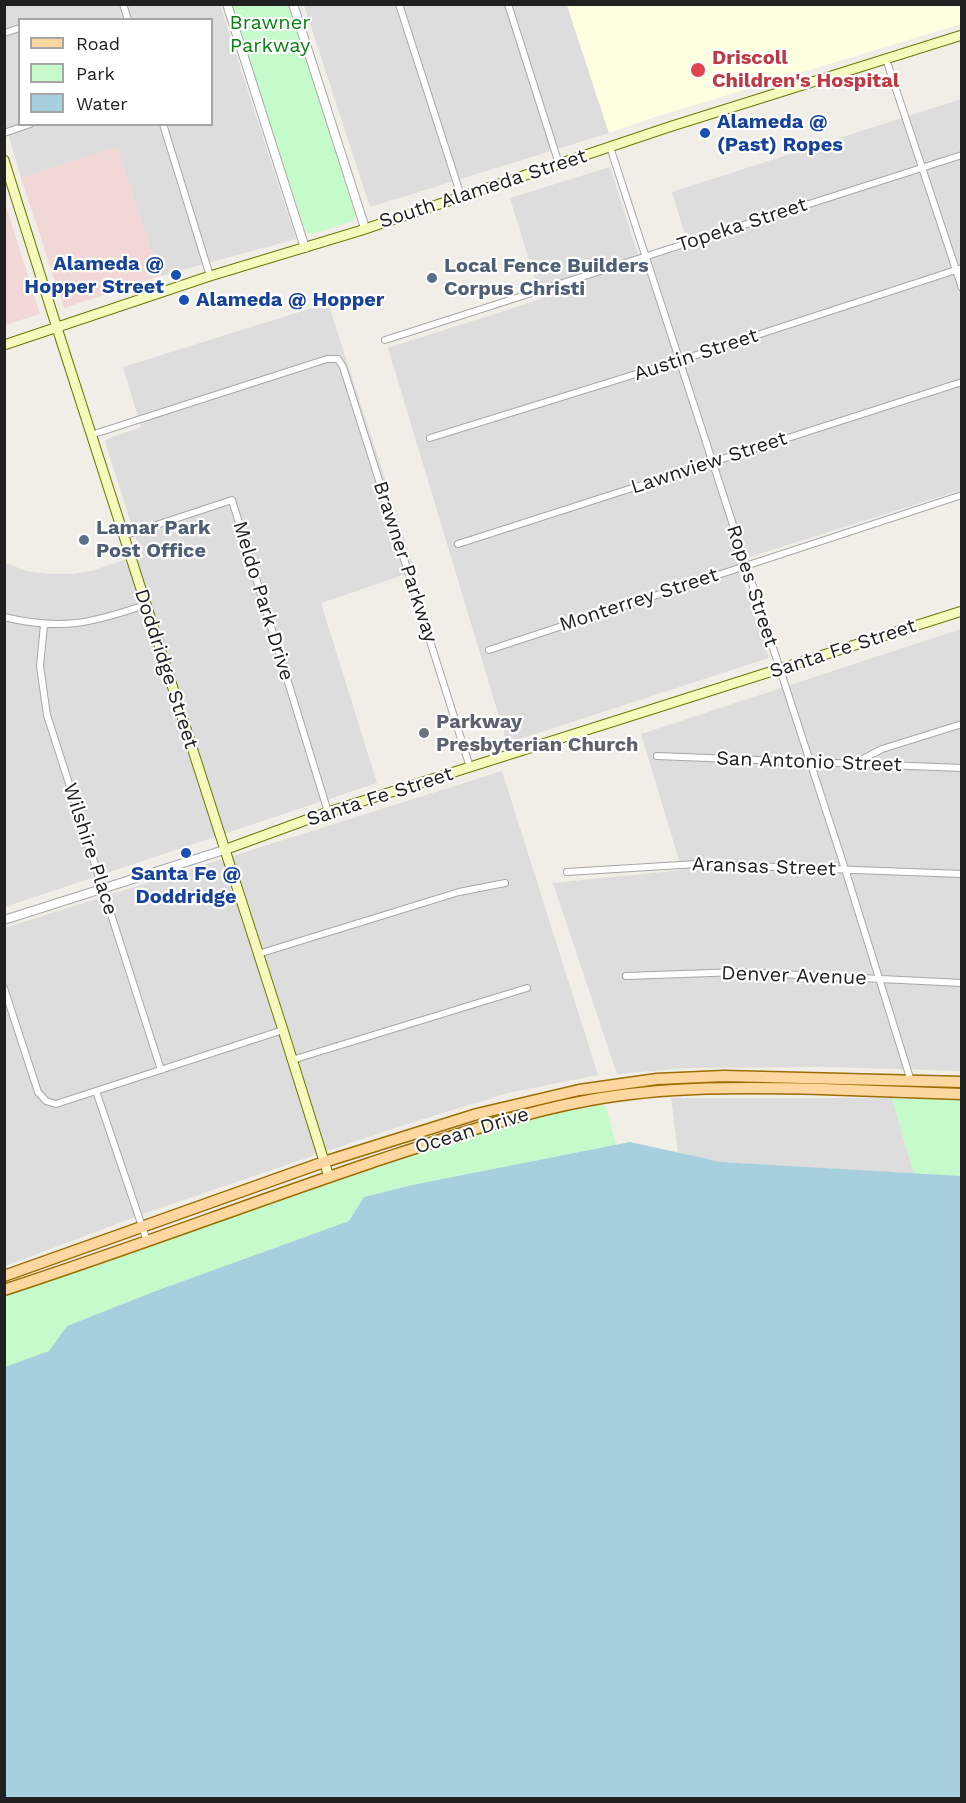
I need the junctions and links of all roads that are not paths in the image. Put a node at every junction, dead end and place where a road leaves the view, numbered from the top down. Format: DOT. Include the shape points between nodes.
graph roads {
  1 [pos="227,4"];
  2 [pos="293,4"];
  3 [pos="399,4"];
  4 [pos="508,4"];
  5 [pos="962,35"];
  6 [pos="886,59"];
  7 [pos="24,126"];
  8 [pos="164,126"];
  9 [pos="4,133"];
  10 [pos="610,147"];
  11 [pos="962,155"];
  12 [pos="4,160"];
  13 [pos="559,164"];
  14 [pos="923,167"];
  15 [pos="461,196"];
  16 [pos="365,228"];
  17 [pos="305,248"];
  18 [pos="646,256"];
  19 [pos="958,269"];
  20 [pos="210,276"];
  21 [pos="962,288"];
  22 [pos="57,328"];
  23 [pos="385,340"];
  24 [pos="4,345"];
  25 [pos="681,360"];
  26 [pos="962,382"];
  27 [pos="91,435"];
  28 [pos="430,438"];
  29 [pos="712,462"];
  30 [pos="962,495"];
  31 [pos="123,536"];
  32 [pos="458,544"];
  33 [pos="745,565"];
  34 [pos="145,605"];
  35 [pos="962,611"];
  36 [pos="4,617"];
  37 [pos="44,625"];
  38 [pos="489,650"];
  39 [pos="780,669"];
  40 [pos="962,724"];
  41 [pos="657,756"];
  42 [pos="809,761"];
  43 [pos="854,763"];
  44 [pos="470,767"];
  45 [pos="962,768"];
  46 [pos="328,812"];
  47 [pos="224,850"];
  48 [pos="845,869"];
  49 [pos="567,872"];
  50 [pos="962,874"];
  51 [pos="505,883"];
  52 [pos="103,888"];
  53 [pos="4,920"];
  54 [pos="258,954"];
  55 [pos="626,976"];
  56 [pos="879,979"];
  57 [pos="962,983"];
  58 [pos="4,988"];
  59 [pos="527,988"];
  60 [pos="283,1030"];
  61 [pos="292,1060"];
  62 [pos="161,1070"];
  63 [pos="724,1076"];
  64 [pos="910,1080"];
  65 [pos="769,1082"];
  66 [pos="962,1082"];
  67 [pos="684,1083"];
  68 [pos="810,1083"];
  69 [pos="724,1088"];
  70 [pos="96,1091"];
  71 [pos="917,1092"];
  72 [pos="962,1094"];
  73 [pos="543,1104"];
  74 [pos="324,1162"];
  75 [pos="329,1177"];
  76 [pos="142,1226"];
  77 [pos="147,1241"];
  78 [pos="77,1250"];
  79 [pos="82,1263"];
  80 [pos="22,1270"];
  81 [pos="4,1276"];
  82 [pos="26,1283"];
  83 [pos="4,1290"];
  1 -- 17 [label="street"];
  2 -- 16 [label="street"];
  3 -- 15 [label="street"];
  4 -- 13 [label="street"];
  5 -- 6 [label="main road, South Alameda Street"];
  6 -- 10 [label="main road, South Alameda Street"];
  6 -- 14 [label="street"];
  7 -- 9 [label="street"];
  8 -- 20 [label="street"];
  10 -- 13 [label="main road, South Alameda Street"];
  10 -- 18 [label="street, Ropes Street"];
  11 -- 14 [label="street, Topeka Street"];
  12 -- 22 [label="main road, Doddridge Street"];
  13 -- 15 [label="main road, South Alameda Street"];
  14 -- 18 [label="street, Topeka Street"];
  14 -- 19 [label="street"];
  15 -- 16 [label="main road, South Alameda Street"];
  16 -- 17 [label="main road, South Alameda Street"];
  17 -- 20 [label="main road, South Alameda Street"];
  18 -- 23 [label="street, Topeka Street"];
  18 -- 25 [label="street, Ropes Street"];
  19 -- 21 [label="street"];
  19 -- 25 [label="street, Austin Street"];
  20 -- 22 [label="main road, South Alameda Street"];
  22 -- 24 [label="main road, South Alameda Street"];
  22 -- 27 [label="main road, Doddridge Street"];
  25 -- 28 [label="street, Austin Street"];
  25 -- 29 [label="street, Ropes Street"];
  26 -- 29 [label="street, Lawnview Street"];
  27 -- 31 [label="main road, Doddridge Street"];
  27 -- 44 [label="street, Brawner Parkway" via="327,359 338,359 344,367"];
  29 -- 32 [label="street, Lawnview Street"];
  29 -- 33 [label="street, Ropes Street"];
  30 -- 33 [label="street, Monterrey Street"];
  31 -- 34 [label="main road, Doddridge Street"];
  31 -- 46 [label="street, Meldo Park Drive" via="232,500"];
  33 -- 38 [label="street, Monterrey Street"];
  33 -- 39 [label="street, Ropes Street"];
  34 -- 37 [label="street" via="76,625"];
  34 -- 47 [label="main road, Doddridge Street"];
  35 -- 39 [label="main road, Santa Fe Street"];
  36 -- 37 [label="street"];
  37 -- 52 [label="street, Wilshire Place" via="40,666 47,716"];
  39 -- 42 [label="street, Ropes Street"];
  39 -- 44 [label="main road, Santa Fe Street"];
  40 -- 43 [label="street" via="882,749"];
  41 -- 42 [label="street, San Antonio Street"];
  42 -- 43 [label="street, San Antonio Street"];
  42 -- 48 [label="street, Ropes Street"];
  43 -- 45 [label="street, San Antonio Street"];
  44 -- 46 [label="main road, Santa Fe Street"];
  46 -- 47 [label="main road, Santa Fe Street"];
  47 -- 52 [label="street, Santa Fe Street"];
  47 -- 54 [label="main road, Doddridge Street"];
  48 -- 49 [label="street, Aransas Street" via="697,864"];
  48 -- 50 [label="street, Aransas Street"];
  48 -- 56 [label="street, Ropes Street"];
  51 -- 54 [label="street" via="459,892"];
  52 -- 53 [label="street, Santa Fe Street"];
  52 -- 62 [label="street, Wilshire Place"];
  54 -- 60 [label="main road, Doddridge Street"];
  55 -- 56 [label="street, Denver Avenue" via="739,972"];
  56 -- 57 [label="street, Denver Avenue"];
  56 -- 64 [label="street, Ropes Street"];
  58 -- 70 [label="street" via="38,1092 46,1101 56,1104"];
  59 -- 61 [label="street"];
  60 -- 61 [label="main road, Doddridge Street"];
  60 -- 62 [label="street"];
  61 -- 74 [label="main road, Doddridge Street"];
  62 -- 70 [label="street"];
  63 -- 65 [label="main road, Ocean Drive"];
  63 -- 67 [label="main road, Ocean Drive"];
  63 -- 69 [label="main road"];
  64 -- 66 [label="main road, Ocean Drive"];
  64 -- 68 [label="main road, Ocean Drive"];
  64 -- 71 [label="street, Ropes Street"];
  65 -- 68 [label="main road, Ocean Drive"];
  65 -- 69 [label="main road, Ocean Drive"];
  67 -- 69 [label="main road, Ocean Drive"];
  67 -- 73 [label="main road, Ocean Drive" via="591,1100"];
  68 -- 71 [label="main road, Ocean Drive"];
  70 -- 76 [label="street"];
  71 -- 72 [label="main road, Ocean Drive"];
  73 -- 74 [label="main road, Ocean Drive" via="477,1114"];
  73 -- 75 [label="main road, Ocean Drive"];
  74 -- 75 [label="main road, Doddridge Street"];
  74 -- 76 [label="main road, Ocean Drive"];
  75 -- 77 [label="main road, Ocean Drive"];
  76 -- 77 [label="street"];
  76 -- 78 [label="main road, Ocean Drive"];
  77 -- 79 [label="main road, Ocean Drive"];
  78 -- 79 [label="main road"];
  78 -- 80 [label="main road, Ocean Drive"];
  79 -- 82 [label="main road, Ocean Drive"];
  80 -- 81 [label="main road, Ocean Drive"];
  80 -- 82 [label="main road"];
  82 -- 83 [label="main road, Ocean Drive"];
}
